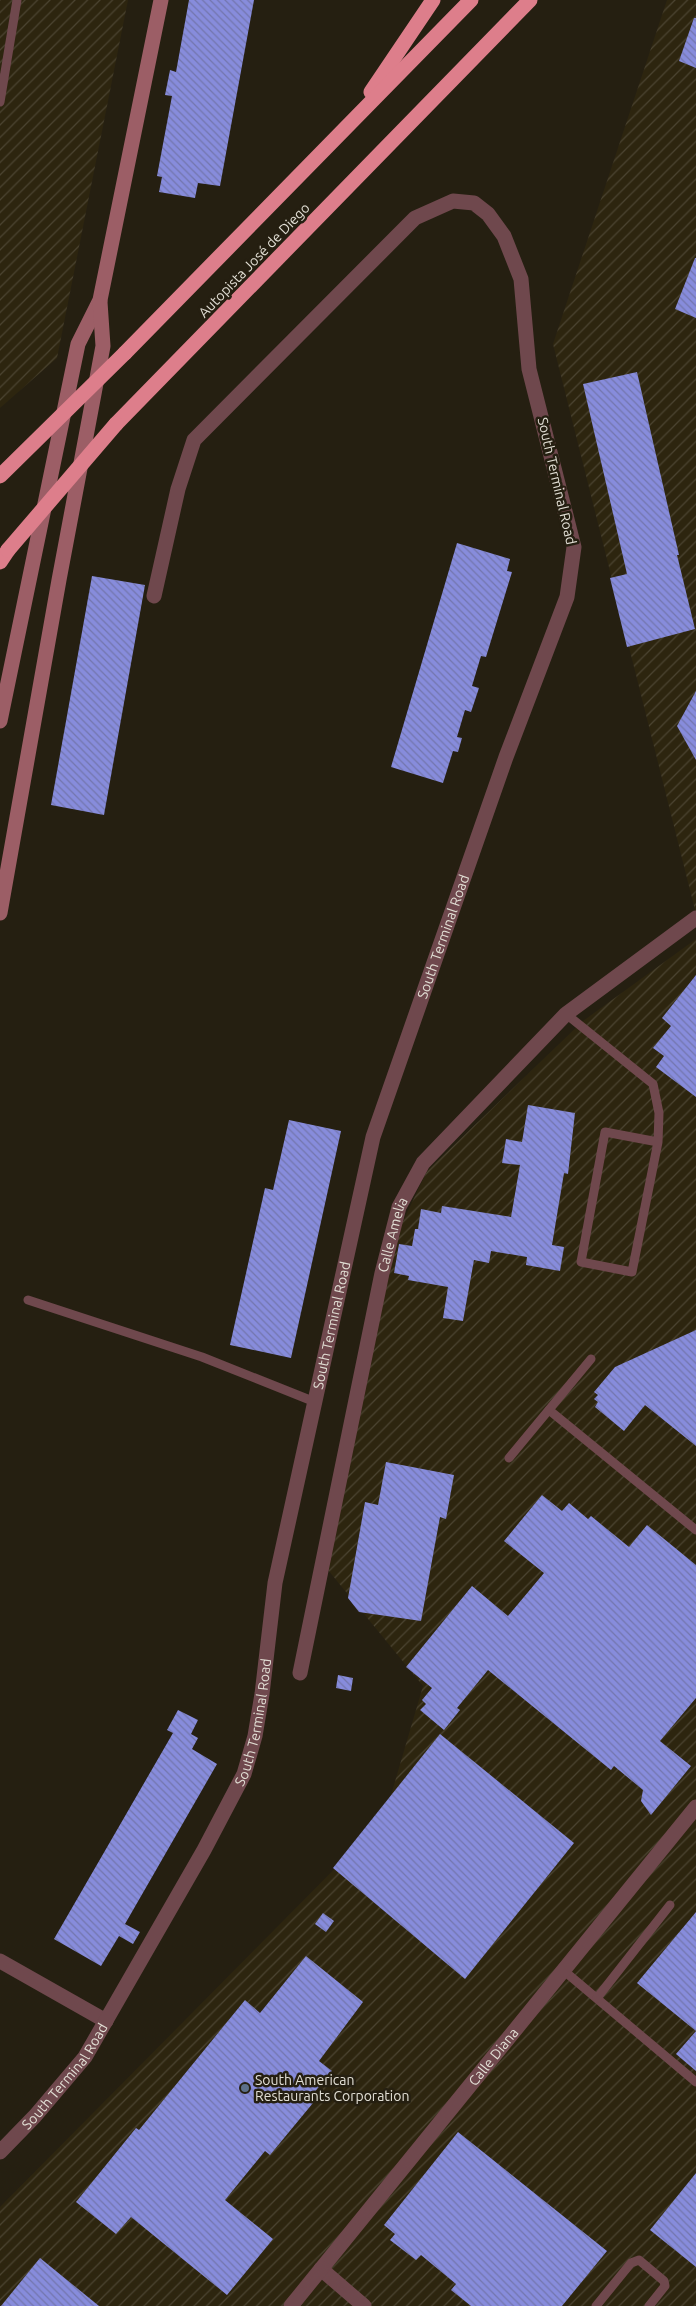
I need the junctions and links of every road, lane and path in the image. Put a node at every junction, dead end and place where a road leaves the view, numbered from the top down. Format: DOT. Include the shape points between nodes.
graph roads {
  1 [pos="17,0"];
  2 [pos="161,0"];
  3 [pos="433,0"];
  4 [pos="472,0"];
  5 [pos="530,0"];
  6 [pos="0,102"];
  7 [pos="350,123"];
  8 [pos="100,300"];
  9 [pos="0,476"];
  10 [pos="3,557"];
  11 [pos="154,596"];
  12 [pos="0,721"];
  13 [pos="0,912"];
  14 [pos="696,918"];
  15 [pos="566,1014"];
  16 [pos="658,1142"];
  17 [pos="28,1300"];
  18 [pos="591,1359"];
  19 [pos="315,1402"];
  20 [pos="549,1410"];
  21 [pos="509,1458"];
  22 [pos="696,1530"];
  23 [pos="300,1673"];
  24 [pos="696,1807"];
  25 [pos="670,1905"];
  26 [pos="0,1961"];
  27 [pos="563,1970"];
  28 [pos="597,1998"];
  29 [pos="106,2022"];
  30 [pos="696,2082"];
  31 [pos="0,2152"];
  32 [pos="321,2269"];
  33 [pos="291,2306"];
  34 [pos="364,2306"];
  35 [pos="596,2306"];
  36 [pos="650,2306"];
  1 -- 6 [label="lane"];
  2 -- 8 [label="street"];
  3 -- 7 [label="highway"];
  4 -- 7 [label="highway, Autopista José de Diego"];
  5 -- 10 [label="highway, Autopista José de Diego, bridge" via="116,424"];
  7 -- 9 [label="highway, Autopista José de Diego, bridge"];
  8 -- 12 [label="street" via="78,344"];
  8 -- 13 [label="street" via="103,346"];
  11 -- 19 [label="street, South Terminal Road" via="178,489 194,440 415,218 453,202 474,204 488,214 504,236 522,279 529,368 574,547 567,597 506,757 373,1137"];
  14 -- 15 [label="street, Calle Amelia"];
  15 -- 16 [label="lane" via="653,1084 659,1113"];
  15 -- 23 [label="street, Calle Amelia" via="423,1163 399,1207 382,1273"];
  16 -- 16 [label="lane" via="632,1272 581,1262 605,1132"];
  17 -- 19 [label="lane" via="202,1357"];
  18 -- 20 [label="lane"];
  19 -- 29 [label="street, South Terminal Road" via="275,1583 258,1719 244,1774"];
  20 -- 21 [label="lane"];
  20 -- 22 [label="lane"];
  24 -- 27 [label="street, Calle Diana"];
  25 -- 28 [label="lane"];
  26 -- 29 [label="street"];
  27 -- 28 [label="lane"];
  27 -- 32 [label="street, Calle Diana"];
  28 -- 30 [label="lane"];
  29 -- 31 [label="street, South Terminal Road" via="85,2057"];
  32 -- 33 [label="street, Calle Diana"];
  32 -- 34 [label="street"];
  35 -- 36 [label="lane" via="631,2263 639,2260 664,2281 665,2286"];
}
